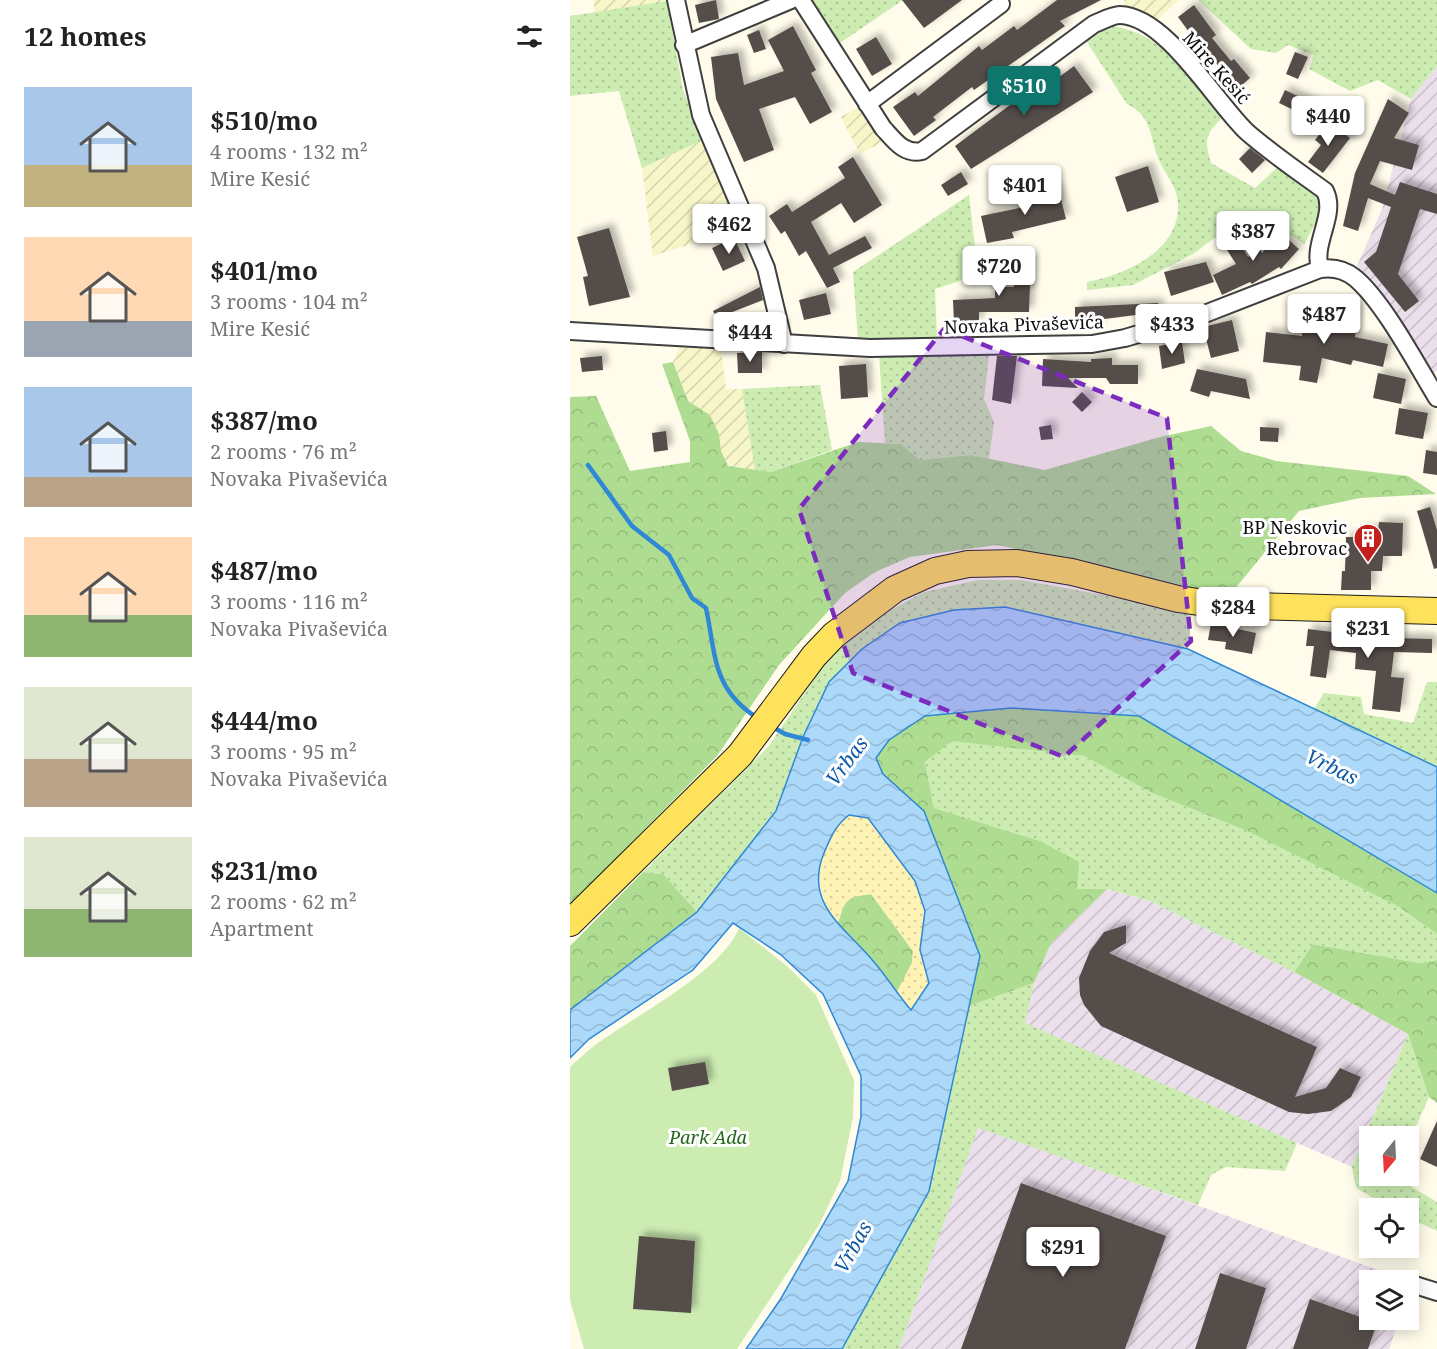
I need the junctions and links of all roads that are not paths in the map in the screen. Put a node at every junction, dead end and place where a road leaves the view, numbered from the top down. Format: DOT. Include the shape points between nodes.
graph roads {
  1 [pos="676,0"];
  2 [pos="791,0"];
  3 [pos="801,0"];
  4 [pos="1001,4"];
  5 [pos="684,45"];
  6 [pos="867,104"];
  7 [pos="1320,269"];
  8 [pos="571,326"];
  9 [pos="784,344"];
  10 [pos="1437,398"];
  11 [pos="1437,611"];
  12 [pos="570,923"];
  13 [pos="1419,1286"];
  14 [pos="1437,1292"];
  1 -- 5 [label="street"];
  2 -- 5 [label="street"];
  3 -- 6 [label="street, Mire Kesić"];
  4 -- 6 [label="street"];
  5 -- 9 [label="street" via="701,115 766,268"];
  6 -- 7 [label="street, Mire Kesić" via="899,145 910,152 922,151 1094,24 1117,15 1137,19 1190,63 1248,132 1325,191 1330,204 1317,248"];
  7 -- 9 [label="street, Novaka Pivaševića" via="1202,315 1125,339 1092,344 978,348"];
  7 -- 10 [label="street" via="1332,267 1355,278 1389,321"];
  8 -- 9 [label="street, Novaka Pivaševića"];
  11 -- 12 [label="main road" via="1219,605 1036,565 968,564 912,580 858,615 814,656 755,736"];
  13 -- 14 [label="street"];
}
